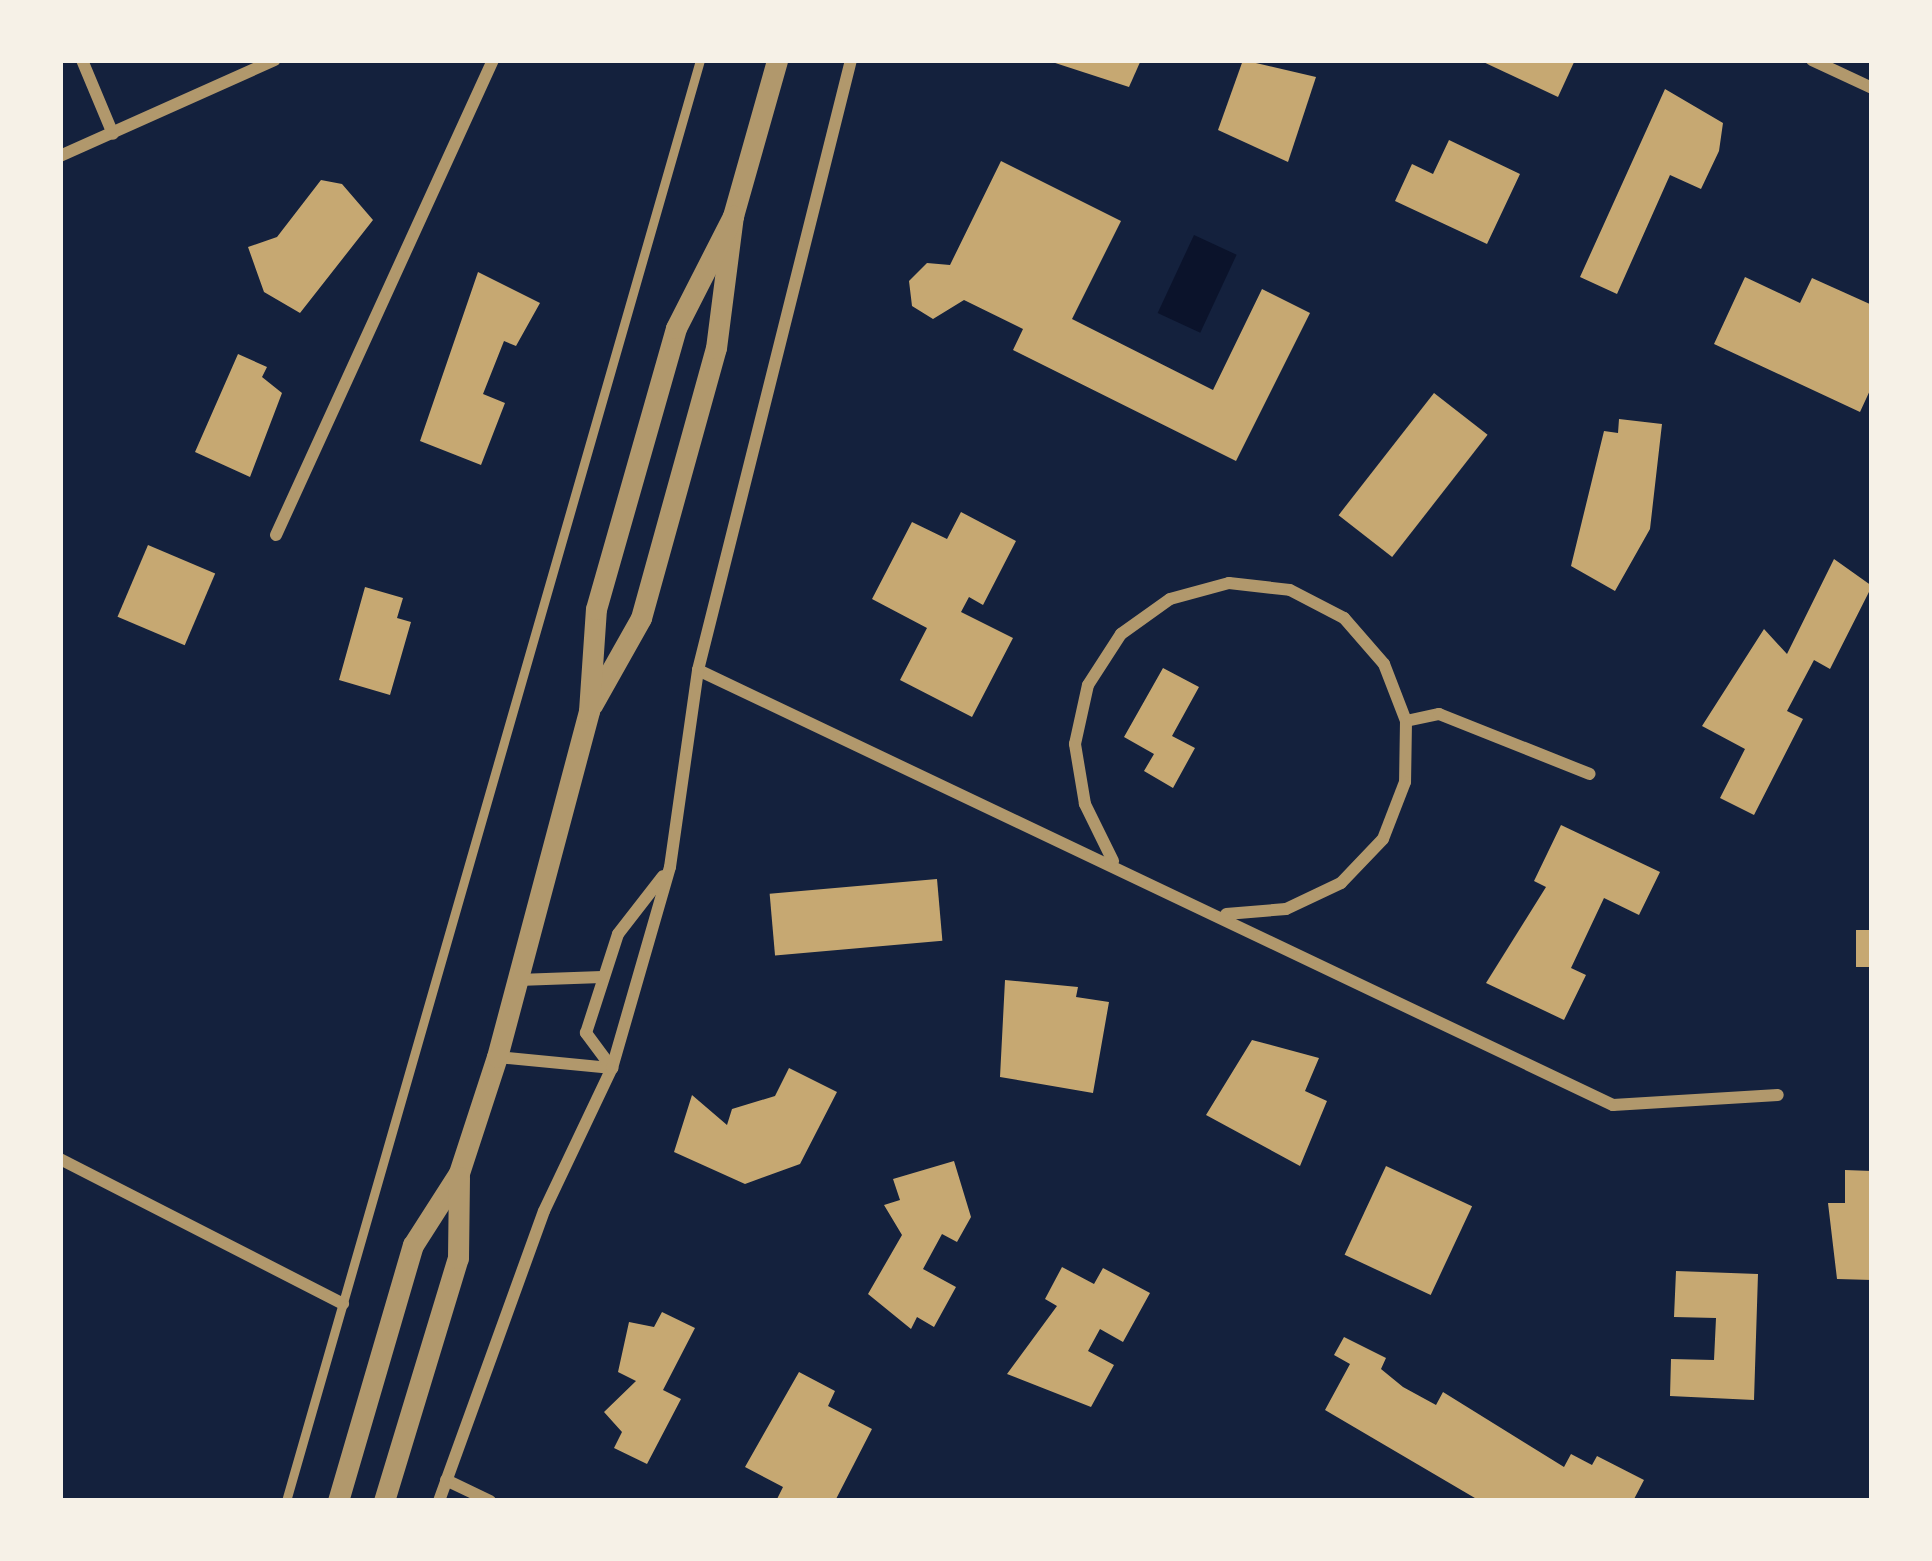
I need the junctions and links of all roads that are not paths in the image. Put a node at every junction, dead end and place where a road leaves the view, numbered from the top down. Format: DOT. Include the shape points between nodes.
graph roads {
  1 [pos="82,60"];
  2 [pos="275,60"];
  3 [pos="493,60"];
  4 [pos="700,60"];
  5 [pos="777,60"];
  6 [pos="851,60"];
  7 [pos="1812,60"];
  8 [pos="1872,88"];
  9 [pos="112,134"];
  10 [pos="60,156"];
  11 [pos="733,216"];
  12 [pos="276,535"];
  13 [pos="698,670"];
  14 [pos="589,711"];
  15 [pos="1406,721"];
  16 [pos="1590,774"];
  17 [pos="1113,861"];
  18 [pos="670,867"];
  19 [pos="1225,914"];
  20 [pos="602,976"];
  21 [pos="518,980"];
  22 [pos="497,1057"];
  23 [pos="612,1068"];
  24 [pos="1778,1095"];
  25 [pos="60,1159"];
  26 [pos="459,1172"];
  27 [pos="343,1304"];
  28 [pos="446,1480"];
  29 [pos="286,1501"];
  30 [pos="338,1501"];
  31 [pos="384,1501"];
  32 [pos="440,1501"];
  33 [pos="490,1501"];
  1 -- 9 [label="street"];
  2 -- 9 [label="street"];
  3 -- 12 [label="street"];
  4 -- 27 [label="lane"];
  5 -- 11 [label="street"];
  6 -- 13 [label="street"];
  7 -- 8 [label="street"];
  9 -- 10 [label="street"];
  11 -- 14 [label="street" via="716,348 640,618"];
  11 -- 14 [label="street" via="670,350 596,609"];
  13 -- 17 [label="street"];
  13 -- 18 [label="street"];
  14 -- 21 [label="street"];
  15 -- 16 [label="street" via="1439,714"];
  15 -- 17 [label="street" via="1384,664 1344,618 1290,590 1229,583 1170,599 1121,634 1088,685 1075,744 1085,805"];
  15 -- 19 [label="street" via="1405,782 1369,854 1341,883 1286,909"];
  17 -- 19 [label="street"];
  18 -- 20 [label="street"];
  18 -- 23 [label="street"];
  19 -- 24 [label="street" via="1613,1105"];
  20 -- 21 [label="street"];
  20 -- 23 [label="street" via="586,1033"];
  21 -- 22 [label="street"];
  22 -- 23 [label="street"];
  22 -- 26 [label="street"];
  23 -- 28 [label="street" via="544,1211"];
  25 -- 27 [label="street"];
  26 -- 30 [label="street" via="413,1245"];
  26 -- 31 [label="street" via="458,1258"];
  27 -- 29 [label="lane"];
  28 -- 32 [label="street"];
  28 -- 33 [label="street"];
}
